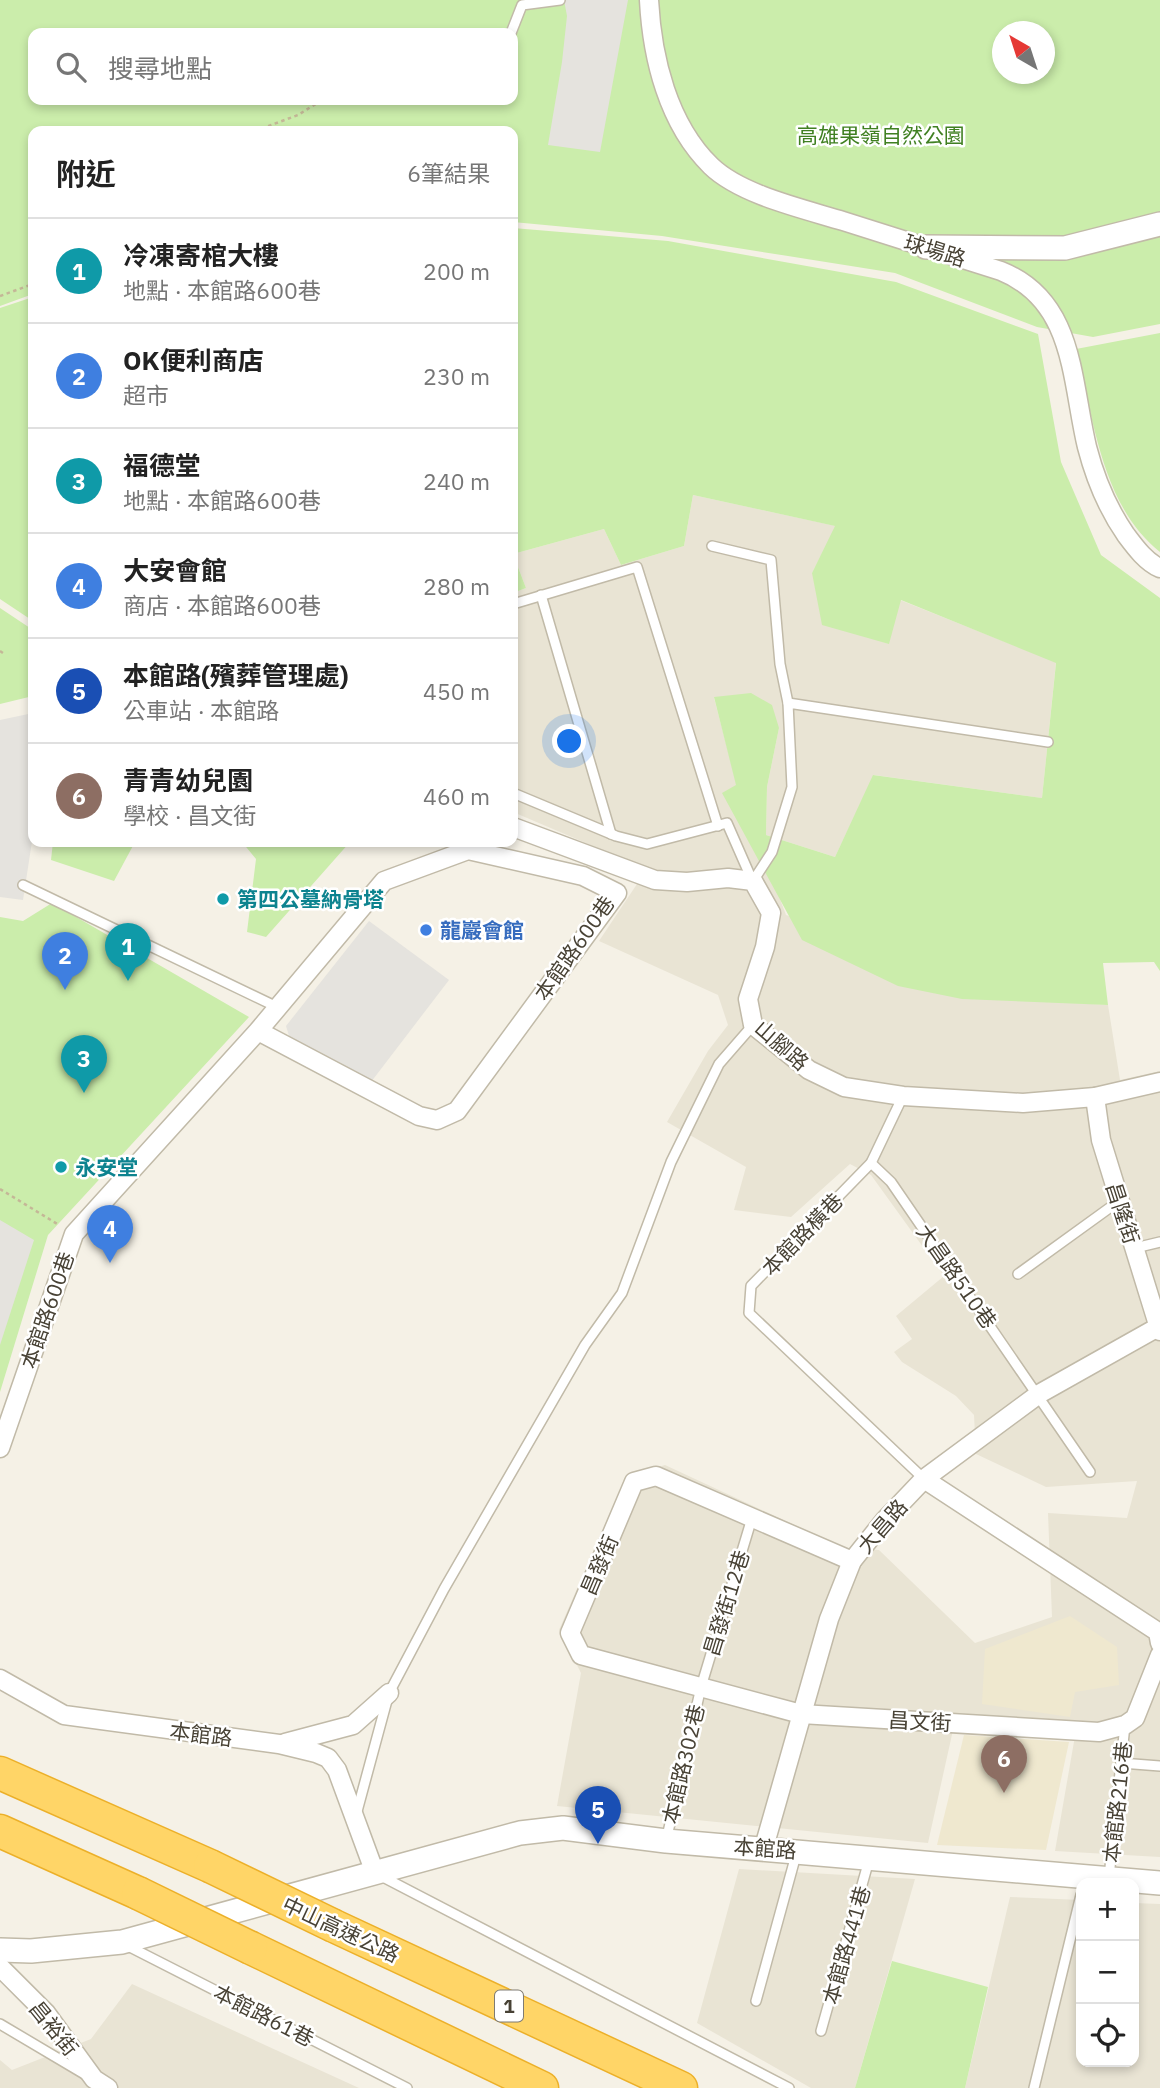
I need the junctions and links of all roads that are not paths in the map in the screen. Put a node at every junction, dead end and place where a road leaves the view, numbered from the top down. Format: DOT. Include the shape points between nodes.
graph roads {
  1 [pos="559,0"];
  2 [pos="649,0"];
  3 [pos="523,2"];
  4 [pos="513,28"];
  5 [pos="1160,224"];
  6 [pos="926,247"];
  7 [pos="712,546"];
  8 [pos="1160,568"];
  9 [pos="541,595"];
  10 [pos="518,602"];
  11 [pos="788,703"];
  12 [pos="1048,742"];
  13 [pos="518,795"];
  14 [pos="718,826"];
  15 [pos="518,829"];
  16 [pos="611,834"];
  17 [pos="753,881"];
  18 [pos="23,885"];
  19 [pos="277,1007"];
  20 [pos="752,1025"];
  21 [pos="258,1031"];
  22 [pos="1160,1082"];
  23 [pos="903,1096"];
  24 [pos="1095,1097"];
  25 [pos="871,1163"];
  26 [pos="1119,1201"];
  27 [pos="1160,1242"];
  28 [pos="1135,1248"];
  29 [pos="1018,1274"];
  30 [pos="1159,1328"];
  31 [pos="1038,1394"];
  32 [pos="4,1418"];
  33 [pos="0,1448"];
  34 [pos="1090,1472"];
  35 [pos="924,1479"];
  36 [pos="752,1518"];
  37 [pos="852,1562"];
  38 [pos="1159,1635"];
  39 [pos="1160,1655"];
  40 [pos="0,1679"];
  41 [pos="701,1687"];
  42 [pos="389,1693"];
  43 [pos="801,1714"];
  44 [pos="1125,1725"];
  45 [pos="279,1744"];
  46 [pos="1121,1763"];
  47 [pos="1160,1766"];
  48 [pos="0,1773"];
  49 [pos="354,1823"];
  50 [pos="0,1831"];
  51 [pos="666,1841"];
  52 [pos="764,1847"];
  53 [pos="798,1850"];
  54 [pos="870,1858"];
  55 [pos="375,1873"];
  56 [pos="1091,1878"];
  57 [pos="1076,1881"];
  58 [pos="1139,1883"];
  59 [pos="1160,1883"];
  60 [pos="1076,1934"];
  61 [pos="122,1942"];
  62 [pos="0,1950"];
  63 [pos="0,1967"];
  64 [pos="756,2001"];
  65 [pos="0,2024"];
  66 [pos="821,2031"];
  67 [pos="101,2084"];
  68 [pos="407,2088"];
  69 [pos="542,2088"];
  70 [pos="681,2088"];
  71 [pos="789,2088"];
  72 [pos="1034,2088"];
  1 -- 3 [label="lane"];
  2 -- 6 [label="street, 球場路" via="650,23 672,110 712,167 741,185 793,206"];
  3 -- 4 [label="lane"];
  5 -- 6 [label="street" via="1065,248"];
  6 -- 8 [label="street, 球場路" via="1021,279 1042,298 1065,342 1087,447 1106,500 1135,548"];
  7 -- 11 [label="lane" via="771,559"];
  9 -- 10 [label="lane"];
  9 -- 14 [label="lane" via="637,567"];
  9 -- 16 [label="lane"];
  11 -- 12 [label="lane"];
  11 -- 17 [label="lane" via="792,787 772,852"];
  13 -- 16 [label="lane"];
  14 -- 16 [label="lane" via="647,844"];
  14 -- 17 [label="lane" via="727,824"];
  15 -- 17 [label="street" via="655,880 728,877"];
  17 -- 20 [label="street, 山腳路" via="771,913 748,999"];
  18 -- 19 [label="lane"];
  19 -- 21 [label="street, 本館路600巷"];
  19 -- 21 [label="street, 本館路600巷" via="384,881 468,850 583,876 617,893 457,1111 438,1120 419,1116"];
  20 -- 23 [label="street, 山腳路" via="809,1070 844,1087"];
  20 -- 42 [label="lane" via="719,1064 677,1150 622,1293 572,1368"];
  21 -- 32 [label="street, 本館路600巷" via="74,1234"];
  22 -- 24 [label="street, 山腳路"];
  23 -- 24 [label="street, 山腳路" via="1023,1103"];
  23 -- 25 [label="lane, 本館路橫巷"];
  24 -- 26 [label="street, 昌隆街" via="1101,1140"];
  25 -- 31 [label="lane, 大昌路510巷" via="891,1182"];
  25 -- 35 [label="lane, 本館路橫巷" via="751,1286 749,1313"];
  26 -- 28 [label="street, 昌隆街"];
  26 -- 29 [label="lane"];
  27 -- 28 [label="lane"];
  28 -- 30 [label="street, 昌隆街"];
  30 -- 31 [label="street, 大昌路"];
  31 -- 34 [label="lane, 大昌路510巷"];
  31 -- 35 [label="street, 大昌路"];
  32 -- 33 [label="street, 本館路600巷"];
  35 -- 37 [label="street, 大昌路"];
  35 -- 38 [label="street"];
  36 -- 37 [label="street, 昌發街"];
  36 -- 41 [label="lane, 昌發街12巷"];
  36 -- 41 [label="street, 昌發街" via="656,1476 634,1482 570,1633 581,1655"];
  37 -- 43 [label="street, 大昌路" via="829,1619"];
  39 -- 44 [label="street" via="1135,1718"];
  40 -- 45 [label="street, 本館路" via="64,1715"];
  41 -- 43 [label="street, 昌發街"];
  41 -- 51 [label="lane, 本館路302巷"];
  42 -- 45 [label="street" via="353,1725"];
  42 -- 49 [label="lane"];
  43 -- 44 [label="street, 昌文街" via="1099,1732"];
  43 -- 52 [label="street, 大昌路"];
  44 -- 46 [label="lane, 本館路216巷"];
  45 -- 49 [label="street, 本館路" via="328,1758 337,1770"];
  46 -- 47 [label="lane"];
  46 -- 56 [label="lane, 本館路216巷"];
  48 -- 70 [label="highway, 中山高速公路 / 1, bridge" via="210,1866"];
  49 -- 55 [label="street, 本館路"];
  50 -- 69 [label="highway, bridge"];
  51 -- 52 [label="street, 本館路"];
  51 -- 55 [label="street, 本館路" via="563,1828 520,1833"];
  52 -- 53 [label="street, 本館路"];
  53 -- 54 [label="street, 本館路"];
  53 -- 64 [label="lane"];
  54 -- 57 [label="street, 本館路"];
  54 -- 66 [label="lane, 本館路441巷"];
  55 -- 61 [label="street, 本館路"];
  55 -- 71 [label="lane"];
  58 -- 59 [label="street, 本館路"];
  60 -- 72 [label="lane, 本館路216巷"];
  61 -- 62 [label="street, 本館路"];
  61 -- 68 [label="lane, 本館路61巷"];
  63 -- 67 [label="street, 昌裕街" via="46,2013"];
  65 -- 67 [label="lane"];
}
